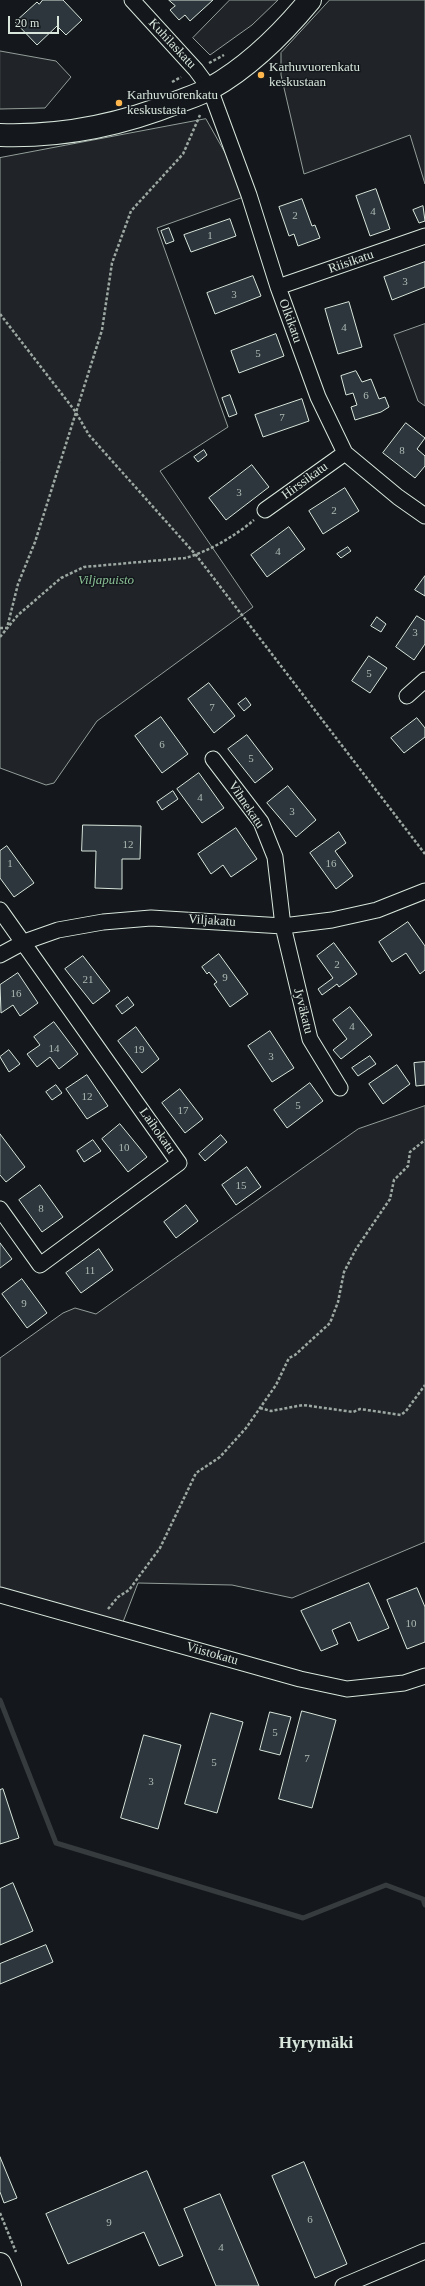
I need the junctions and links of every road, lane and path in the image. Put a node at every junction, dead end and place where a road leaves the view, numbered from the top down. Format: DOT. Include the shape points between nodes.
graph roads {
  1 [pos="132,0"];
  2 [pos="310,0"];
  3 [pos="227,53"];
  4 [pos="196,70"];
  5 [pos="169,84"];
  6 [pos="210,89"];
  7 [pos="0,136"];
  8 [pos="425,236"];
  9 [pos="278,287"];
  10 [pos="0,314"];
  11 [pos="75,412"];
  12 [pos="345,453"];
  13 [pos="265,510"];
  14 [pos="425,516"];
  15 [pos="196,555"];
  16 [pos="0,628"];
  17 [pos="7,628"];
  18 [pos="0,637"];
  19 [pos="425,680"];
  20 [pos="407,696"];
  21 [pos="214,759"];
  22 [pos="425,854"];
  23 [pos="425,891"];
  24 [pos="0,910"];
  25 [pos="283,926"];
  26 [pos="24,942"];
  27 [pos="0,955"];
  28 [pos="340,1088"];
  29 [pos="425,1140"];
  30 [pos="0,1209"];
  31 [pos="425,1385"];
  32 [pos="260,1408"];
  33 [pos="0,1595"];
  34 [pos="96,1622"];
  35 [pos="425,1676"];
  36 [pos="425,2251"];
  37 [pos="0,2264"];
  38 [pos="10,2286"];
  39 [pos="343,2286"];
  1 -- 4 [label="street, Kuhilaskatu"];
  2 -- 6 [label="street" via="287,29 245,65"];
  3 -- 4 [label="path"];
  4 -- 5 [label="path"];
  4 -- 6 [label="street, Kuhilaskatu"];
  6 -- 7 [label="street" via="149,113 91,128 36,136"];
  6 -- 9 [label="street, Olkikatu" via="249,195"];
  6 -- 11 [label="path" via="183,154 131,211 112,263 102,330"];
  8 -- 9 [label="street, Riisikatu"];
  9 -- 12 [label="street, Olkikatu" via="318,397"];
  10 -- 11 [label="path"];
  11 -- 15 [label="path" via="90,435"];
  11 -- 17 [label="path" via="18,584"];
  12 -- 13 [label="street, Hirssikatu"];
  12 -- 14 [label="street, Olkikatu"];
  13 -- 15 [label="path" via="245,527"];
  15 -- 17 [label="path" via="84,567 61,578 18,615"];
  15 -- 22 [label="path"];
  16 -- 17 [label="path"];
  17 -- 18 [label="path"];
  19 -- 20 [label="street"];
  21 -- 25 [label="street, Vihnekatu" via="261,822 275,857"];
  23 -- 25 [label="street, Viljakatu" via="377,910 332,920"];
  24 -- 26 [label="street"];
  25 -- 26 [label="street, Viljakatu" via="151,918 103,922 58,930"];
  25 -- 28 [label="street, Jyväkatu" via="310,1039"];
  26 -- 27 [label="street, Viljakatu"];
  26 -- 30 [label="street, Laihokatu" via="179,1163 40,1265"];
  29 -- 32 [label="path" via="410,1152 408,1166 394,1180 390,1199 356,1249 344,1272 338,1302 330,1322 289,1358 276,1385"];
  31 -- 32 [label="path" via="401,1415 303,1405 272,1411"];
  32 -- 34 [label="path" via="220,1457 196,1474 160,1548 129,1590 118,1597"];
  33 -- 34 [label="street, Viistokatu"];
  34 -- 35 [label="street, Viistokatu" via="300,1679 347,1689 404,1683"];
  36 -- 39 [label="street"];
  37 -- 38 [label="street"];
}
